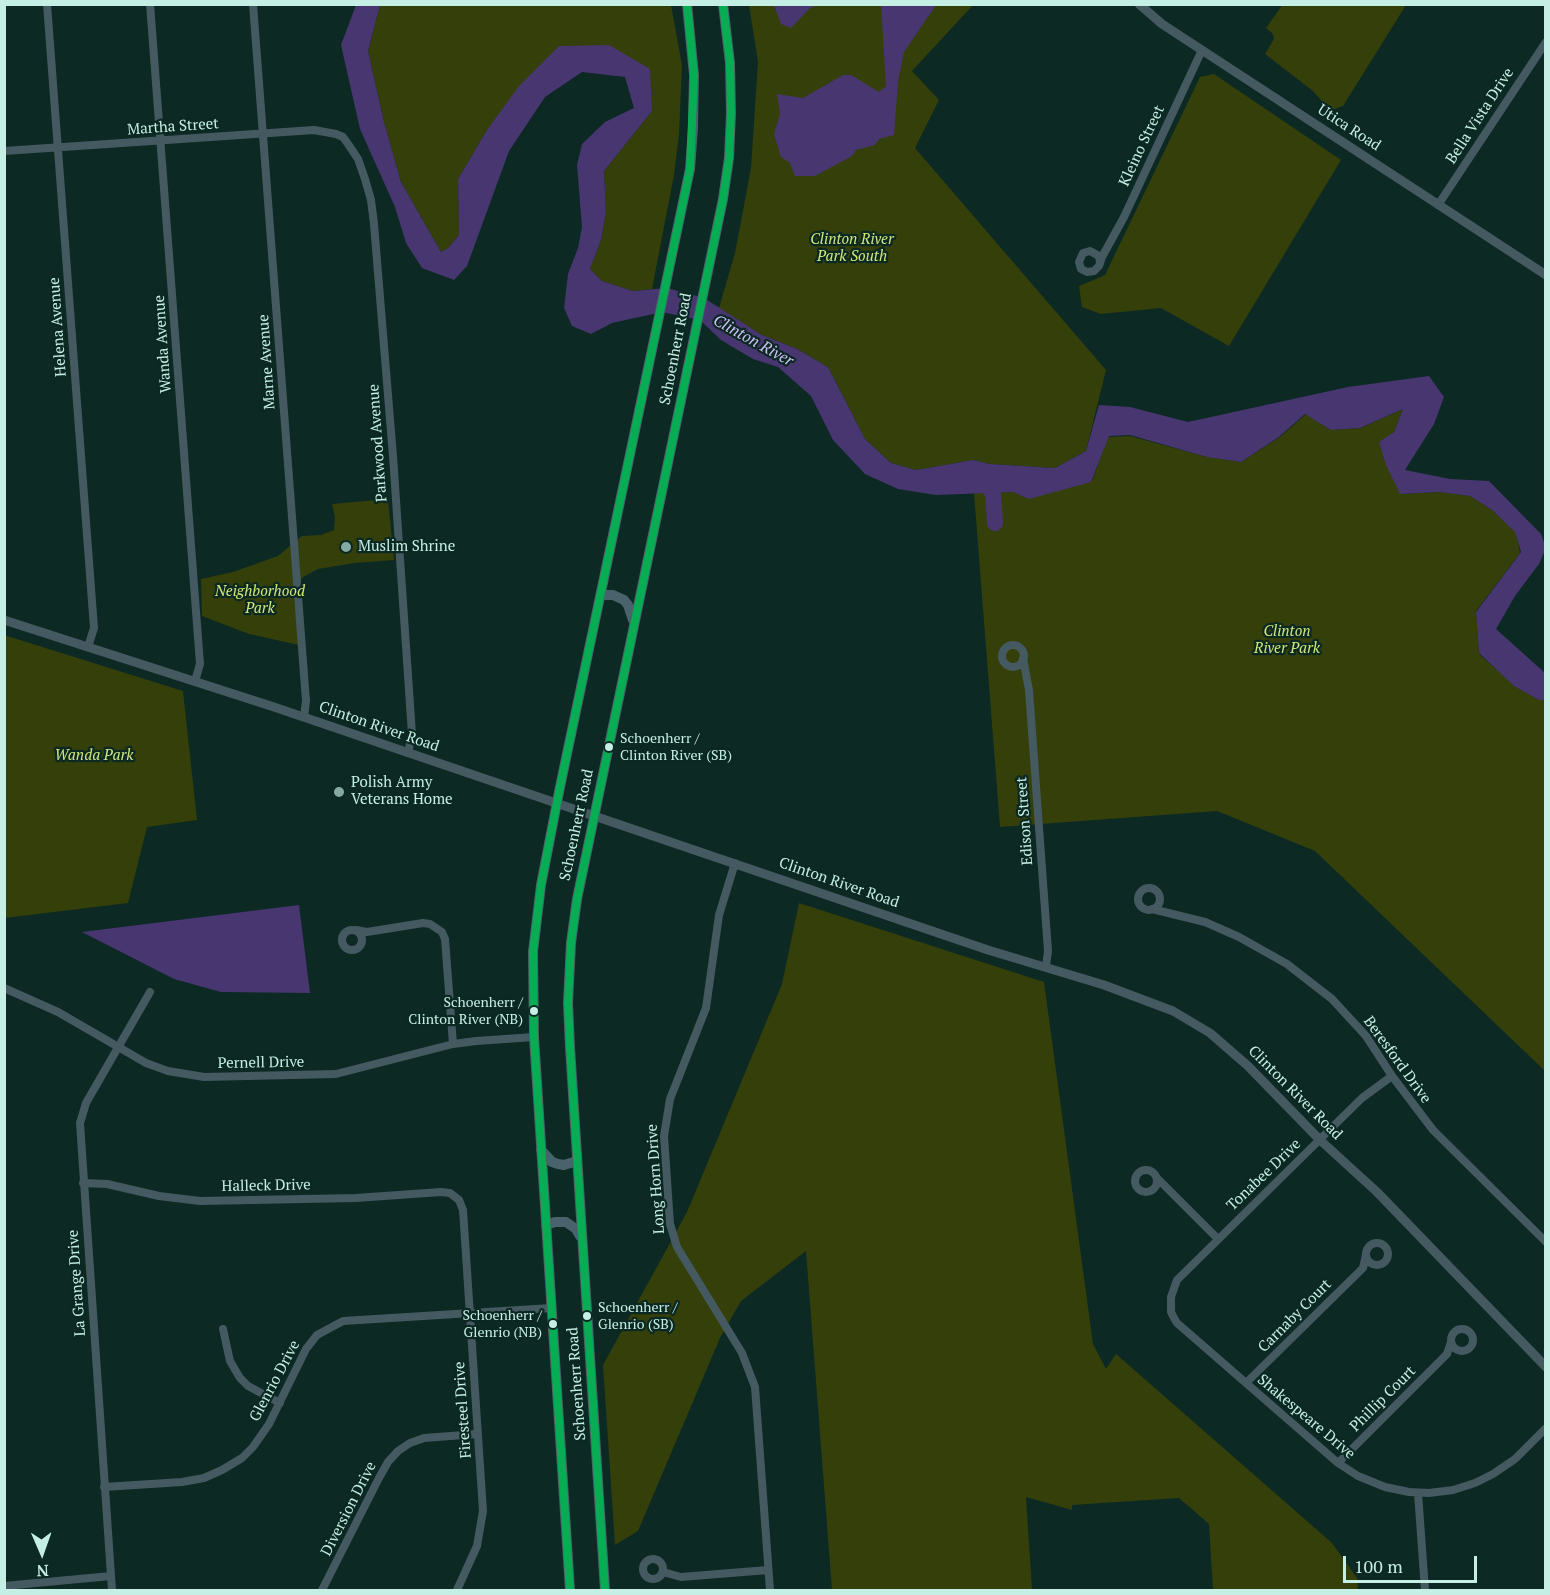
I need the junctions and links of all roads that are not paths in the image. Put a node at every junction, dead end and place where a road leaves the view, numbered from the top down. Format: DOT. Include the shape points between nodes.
graph roads {
  1 [pos="47,4"];
  2 [pos="150,4"];
  3 [pos="253,4"];
  4 [pos="687,4"];
  5 [pos="723,4"];
  6 [pos="1139,4"];
  7 [pos="1545,42"];
  8 [pos="1202,50"];
  9 [pos="264,134"];
  10 [pos="343,137"];
  11 [pos="161,141"];
  12 [pos="58,148"];
  13 [pos="4,151"];
  14 [pos="1438,205"];
  15 [pos="1104,251"];
  16 [pos="1093,252"];
  17 [pos="1100,263"];
  18 [pos="1545,275"];
  19 [pos="601,595"];
  20 [pos="4,620"];
  21 [pos="634,627"];
  22 [pos="88,647"];
  23 [pos="1023,659"];
  24 [pos="1013,667"];
  25 [pos="1025,674"];
  26 [pos="195,681"];
  27 [pos="304,717"];
  28 [pos="408,753"];
  29 [pos="557,804"];
  30 [pos="594,816"];
  31 [pos="735,863"];
  32 [pos="1160,898"];
  33 [pos="1152,909"];
  34 [pos="1170,913"];
  35 [pos="356,930"];
  36 [pos="367,932"];
  37 [pos="362,942"];
  38 [pos="1046,966"];
  39 [pos="4,988"];
  40 [pos="150,992"];
  41 [pos="534,1037"];
  42 [pos="453,1044"];
  43 [pos="117,1047"];
  44 [pos="1392,1076"];
  45 [pos="1320,1140"];
  46 [pos="541,1150"];
  47 [pos="577,1161"];
  48 [pos="1157,1178"];
  49 [pos="83,1183"];
  50 [pos="1166,1188"];
  51 [pos="1152,1190"];
  52 [pos="450,1193"];
  53 [pos="546,1225"];
  54 [pos="582,1239"];
  55 [pos="1218,1239"];
  56 [pos="1545,1242"];
  57 [pos="1366,1255"];
  58 [pos="1376,1264"];
  59 [pos="1363,1268"];
  60 [pos="1171,1303"];
  61 [pos="552,1308"];
  62 [pos="470,1312"];
  63 [pos="223,1329"];
  64 [pos="1451,1341"];
  65 [pos="1460,1351"];
  66 [pos="1448,1354"];
  67 [pos="1545,1367"];
  68 [pos="1246,1383"];
  69 [pos="280,1403"];
  70 [pos="1545,1428"];
  71 [pos="477,1434"];
  72 [pos="1338,1463"];
  73 [pos="104,1487"];
  74 [pos="1418,1493"];
  75 [pos="768,1570"];
  76 [pos="663,1572"];
  77 [pos="111,1576"];
  78 [pos="4,1586"];
  79 [pos="112,1590"];
  80 [pos="322,1590"];
  81 [pos="457,1590"];
  82 [pos="570,1590"];
  83 [pos="605,1590"];
  84 [pos="770,1590"];
  85 [pos="1425,1590"];
  1 -- 12 [label="street, Helena Avenue"];
  2 -- 11 [label="street, Wanda Avenue"];
  3 -- 9 [label="street, Marne Avenue"];
  4 -- 19 [label="main road, Schoenherr Road" via="693,54 690,169"];
  5 -- 21 [label="main road, Schoenherr Road" via="731,87 730,138 718,230"];
  6 -- 8 [label="street, Utica Road"];
  7 -- 14 [label="street, Bella Vista Drive"];
  8 -- 14 [label="street, Utica Road"];
  8 -- 15 [label="street, Kleino Street" via="1124,217"];
  9 -- 10 [label="street, Martha Street" via="314,130"];
  9 -- 11 [label="street, Martha Street"];
  9 -- 27 [label="street, Marne Avenue" via="306,701"];
  10 -- 28 [label="street, Parkwood Avenue" via="358,159 374,224 412,734"];
  11 -- 12 [label="street, Martha Street"];
  11 -- 26 [label="street, Wanda Avenue" via="200,664"];
  12 -- 13 [label="street, Martha Street"];
  12 -- 22 [label="street, Helena Avenue" via="94,628"];
  14 -- 18 [label="street, Utica Road"];
  15 -- 16 [label="street"];
  15 -- 17 [label="street, Kleino Street"];
  16 -- 17 [label="street"];
  16 -- 17 [label="street" via="1083,253 1079,266 1091,272"];
  19 -- 21 [label="main road" via="624,600 632,612"];
  19 -- 29 [label="main road, Schoenherr Road"];
  20 -- 22 [label="street, Clinton River Road"];
  21 -- 30 [label="main road, Schoenherr Road"];
  22 -- 26 [label="street, Clinton River Road"];
  23 -- 24 [label="street"];
  23 -- 24 [label="street" via="1018,647 1005,649 1004,662"];
  23 -- 25 [label="street, Edison Street"];
  24 -- 25 [label="street"];
  25 -- 38 [label="street, Edison Street"];
  26 -- 27 [label="street, Clinton River Road"];
  27 -- 28 [label="street, Clinton River Road"];
  28 -- 29 [label="street, Clinton River Road"];
  29 -- 30 [label="street, Clinton River Road"];
  29 -- 41 [label="main road, Schoenherr Road" via="534,933"];
  30 -- 31 [label="street, Clinton River Road"];
  30 -- 47 [label="main road, Schoenherr Road" via="569,963 568,1023"];
  31 -- 38 [label="street, Clinton River Road" via="988,950"];
  31 -- 75 [label="street, Long Horn Drive" via="719,915 706,1008 670,1099 663,1136 670,1224 677,1247 742,1353 755,1386"];
  32 -- 33 [label="street"];
  32 -- 33 [label="street" via="1154,889 1140,892 1139,905"];
  32 -- 34 [label="street"];
  33 -- 34 [label="street, Beresford Drive"];
  34 -- 44 [label="street, Beresford Drive" via="1222,929 1287,964 1332,999 1366,1036"];
  35 -- 36 [label="street"];
  35 -- 37 [label="street"];
  35 -- 37 [label="street" via="344,933 343,946 356,949"];
  36 -- 37 [label="street"];
  36 -- 42 [label="street" via="423,923 442,932"];
  38 -- 45 [label="street, Clinton River Road" via="1154,1004 1199,1025 1248,1066"];
  39 -- 43 [label="street, Pernell Drive" via="58,1012"];
  40 -- 43 [label="street, La Grange Drive"];
  41 -- 42 [label="street, Pernell Drive"];
  41 -- 46 [label="main road, Schoenherr Road"];
  42 -- 43 [label="street, Pernell Drive" via="336,1074 247,1077 185,1075 146,1063"];
  43 -- 49 [label="street, La Grange Drive" via="82,1113"];
  44 -- 45 [label="street, Tonabee Drive" via="1362,1098"];
  44 -- 56 [label="street, Beresford Drive" via="1433,1130"];
  45 -- 55 [label="street, Tonabee Drive"];
  45 -- 67 [label="street, Clinton River Road" via="1377,1192"];
  46 -- 47 [label="main road" via="558,1164"];
  46 -- 53 [label="main road, Schoenherr Road"];
  47 -- 54 [label="main road, Schoenherr Road"];
  48 -- 50 [label="street"];
  48 -- 51 [label="street"];
  48 -- 51 [label="street" via="1149,1170 1137,1175 1138,1188"];
  49 -- 52 [label="street, Halleck Drive" via="200,1201"];
  49 -- 73 [label="street, La Grange Drive"];
  50 -- 51 [label="street"];
  50 -- 55 [label="street"];
  52 -- 62 [label="street, Firesteel Drive" via="459,1200 462,1210"];
  53 -- 54 [label="main road" via="566,1222"];
  53 -- 61 [label="main road, Schoenherr Road"];
  54 -- 83 [label="main road, Schoenherr Road"];
  55 -- 60 [label="street, Tonabee Drive" via="1177,1280"];
  57 -- 58 [label="street" via="1369,1262"];
  57 -- 58 [label="street" via="1370,1245 1383,1245 1387,1257"];
  57 -- 59 [label="street"];
  58 -- 59 [label="street, Carnaby Court"];
  59 -- 68 [label="street, Carnaby Court"];
  60 -- 68 [label="street, Shakespeare Drive" via="1177,1323"];
  61 -- 62 [label="street, Glenrio Drive"];
  61 -- 82 [label="main road, Schoenherr Road"];
  62 -- 69 [label="street, Glenrio Drive" via="343,1321 328,1328 306,1349"];
  62 -- 71 [label="street, Firesteel Drive"];
  63 -- 69 [label="street" via="230,1360 240,1378"];
  64 -- 65 [label="street"];
  64 -- 65 [label="street" via="1455,1332 1468,1332 1472,1344"];
  64 -- 66 [label="street"];
  65 -- 66 [label="street"];
  66 -- 72 [label="street, Phillip Court"];
  68 -- 72 [label="street, Shakespeare Drive"];
  69 -- 73 [label="street, Glenrio Drive" via="253,1448 222,1470 182,1482"];
  70 -- 74 [label="street, Shakespeare Drive" via="1515,1459 1493,1474 1453,1490"];
  71 -- 80 [label="street, Diversion Drive" via="424,1438 398,1451 379,1478"];
  71 -- 81 [label="street, Firesteel Drive" via="482,1526"];
  72 -- 74 [label="street, Shakespeare Drive" via="1371,1482"];
  73 -- 77 [label="street, La Grange Drive"];
  74 -- 85 [label="street"];
  75 -- 76 [label="street" via="681,1577"];
  75 -- 84 [label="street, Long Horn Drive"];
  77 -- 78 [label="street"];
  77 -- 79 [label="street, La Grange Drive"];
}
